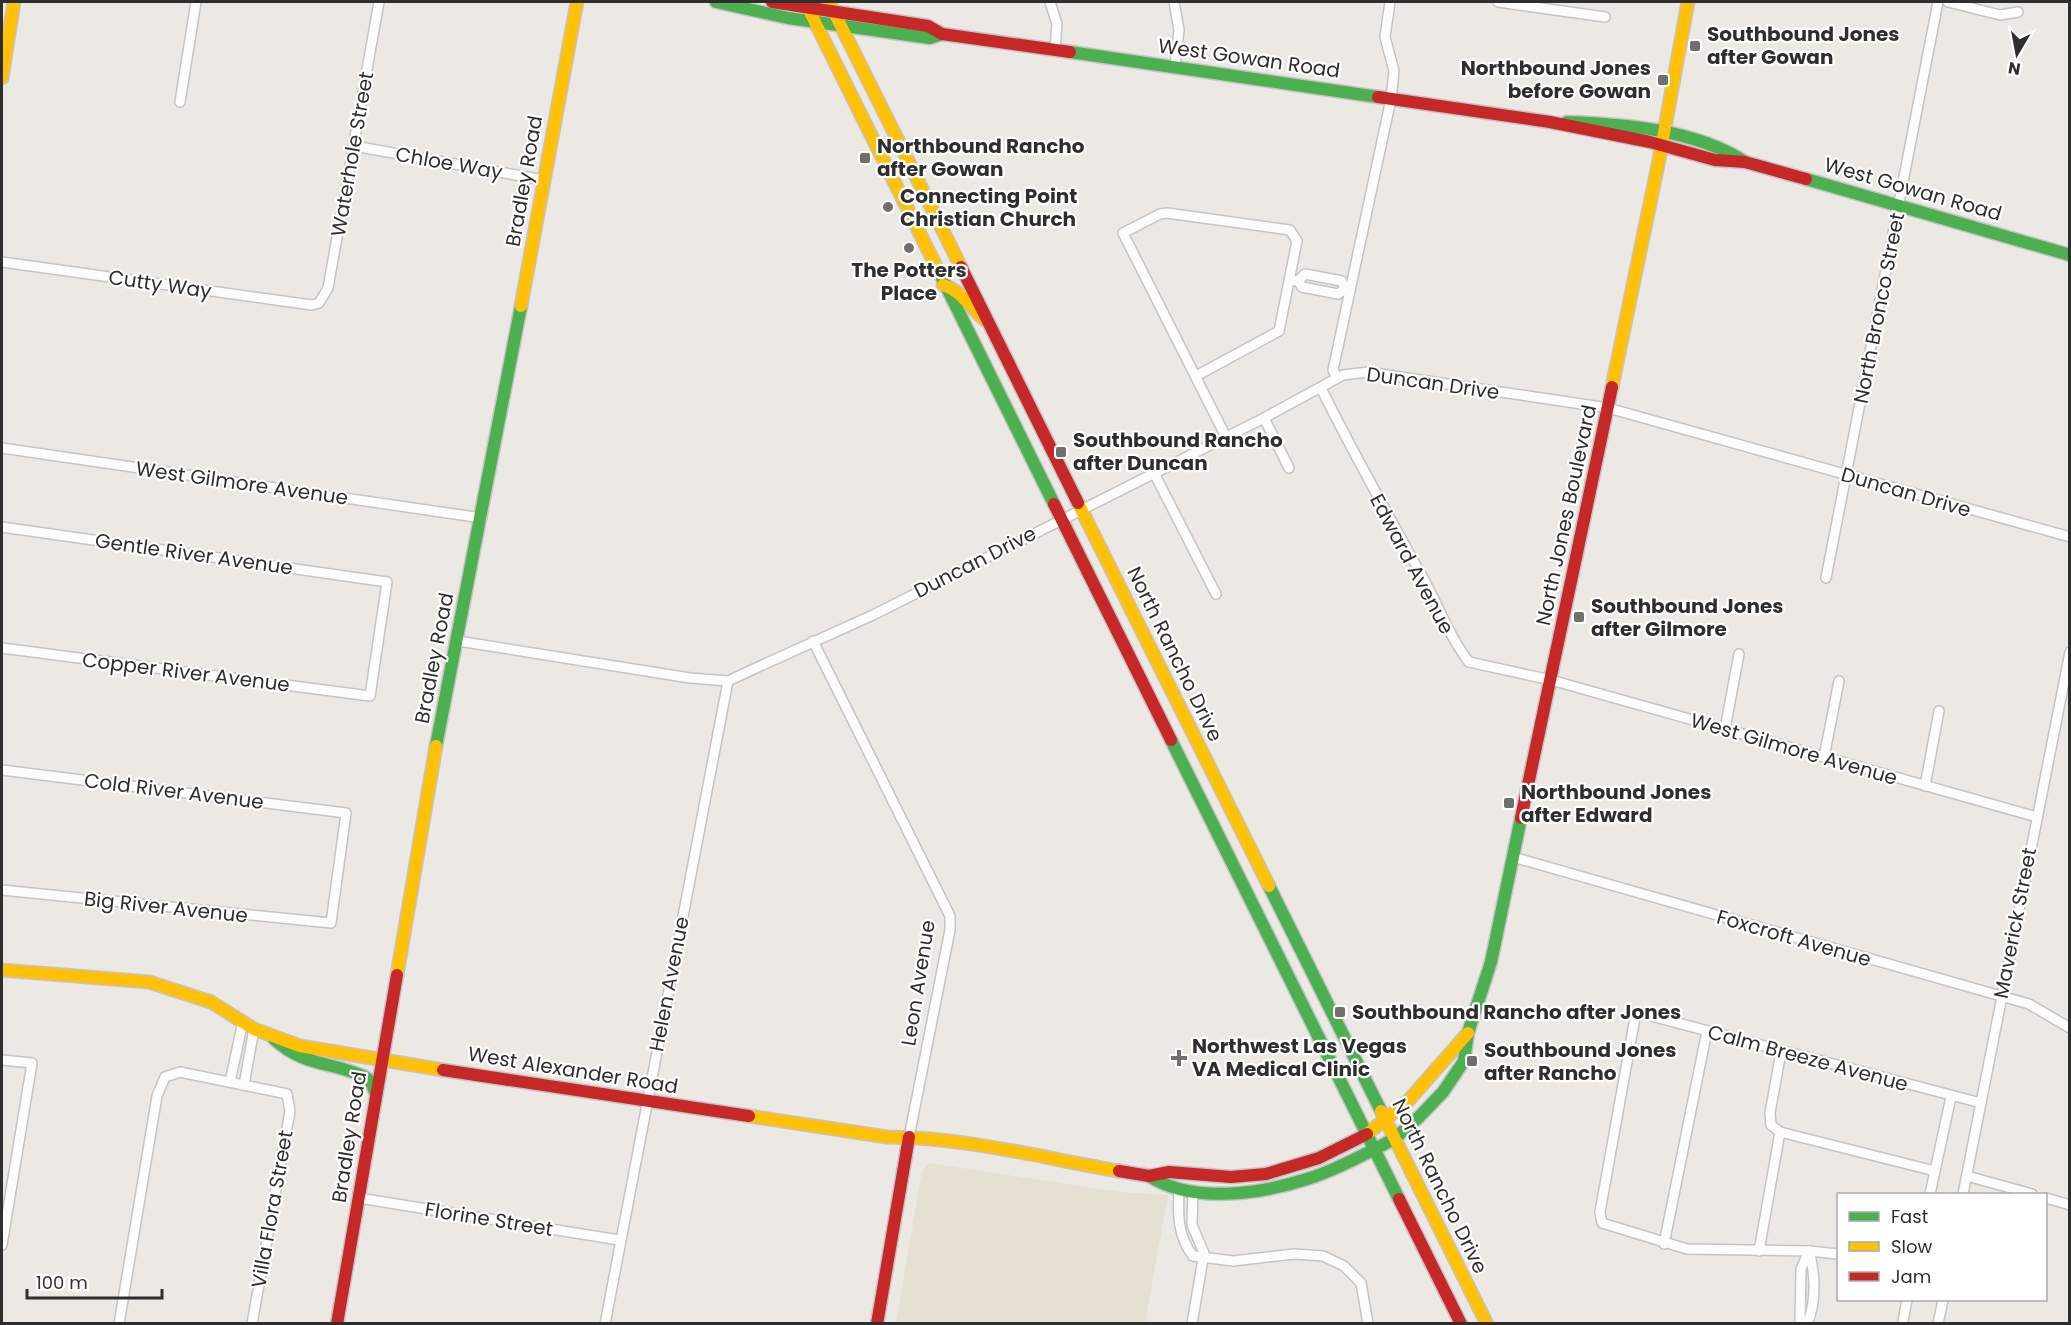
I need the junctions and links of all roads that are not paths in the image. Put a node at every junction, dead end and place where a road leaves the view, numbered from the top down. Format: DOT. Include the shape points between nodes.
graph roads {
  1 [pos="14,2"];
  2 [pos="196,2"];
  3 [pos="379,2"];
  4 [pos="577,2"];
  5 [pos="716,2"];
  6 [pos="772,2"];
  7 [pos="1050,2"];
  8 [pos="1174,2"];
  9 [pos="1390,2"];
  10 [pos="1498,2"];
  11 [pos="1688,2"];
  12 [pos="1938,2"];
  13 [pos="1948,2"];
  14 [pos="806,4"];
  15 [pos="832,7"];
  16 [pos="2018,12"];
  17 [pos="1605,17"];
  18 [pos="815,21"];
  19 [pos="840,25"];
  20 [pos="942,34"];
  21 [pos="1055,50"];
  22 [pos="1175,66"];
  23 [pos="2,78"];
  24 [pos="1390,99"];
  25 [pos="180,102"];
  26 [pos="1663,139"];
  27 [pos="354,146"];
  28 [pos="544,180"];
  29 [pos="1899,205"];
  30 [pos="954,252"];
  31 [pos="929,255"];
  32 [pos="2070,255"];
  33 [pos="2,262"];
  34 [pos="1294,280"];
  35 [pos="943,285"];
  36 [pos="1347,290"];
  37 [pos="319,303"];
  38 [pos="990,324"];
  39 [pos="1196,376"];
  40 [pos="1337,378"];
  41 [pos="1321,388"];
  42 [pos="1608,408"];
  43 [pos="1264,418"];
  44 [pos="1226,437"];
  45 [pos="2,448"];
  46 [pos="1289,468"];
  47 [pos="1154,473"];
  48 [pos="1847,476"];
  49 [pos="1081,509"];
  50 [pos="482,518"];
  51 [pos="1060,519"];
  52 [pos="2,527"];
  53 [pos="2070,537"];
  54 [pos="1826,578"];
  55 [pos="1216,594"];
  56 [pos="458,640"];
  57 [pos="813,641"];
  58 [pos="2,648"];
  59 [pos="2070,652"];
  60 [pos="1739,654"];
  61 [pos="1551,680"];
  62 [pos="728,681"];
  63 [pos="1839,681"];
  64 [pos="370,696"];
  65 [pos="1939,711"];
  66 [pos="1725,729"];
  67 [pos="1824,757"];
  68 [pos="2,770"];
  69 [pos="1925,786"];
  70 [pos="2037,818"];
  71 [pos="1513,857"];
  72 [pos="2,890"];
  73 [pos="331,923"];
  74 [pos="2,970"];
  75 [pos="2000,997"];
  76 [pos="243,1021"];
  77 [pos="2070,1028"];
  78 [pos="254,1029"];
  79 [pos="1707,1031"];
  80 [pos="1468,1033"];
  81 [pos="269,1034"];
  82 [pos="1781,1052"];
  83 [pos="2,1060"];
  84 [pos="382,1060"];
  85 [pos="230,1082"];
  86 [pos="244,1085"];
  87 [pos="376,1094"];
  88 [pos="1951,1097"];
  89 [pos="647,1102"];
  90 [pos="1981,1103"];
  91 [pos="1386,1122"];
  92 [pos="1779,1132"];
  93 [pos="1367,1134"];
  94 [pos="909,1137"];
  95 [pos="1394,1138"];
  96 [pos="1375,1149"];
  97 [pos="1935,1171"];
  98 [pos="1149,1176"];
  99 [pos="1967,1176"];
  100 [pos="1179,1189"];
  101 [pos="1193,1191"];
  102 [pos="1930,1193"];
  103 [pos="1963,1193"];
  104 [pos="2028,1193"];
  105 [pos="359,1198"];
  106 [pos="2047,1198"];
  107 [pos="2070,1205"];
  108 [pos="619,1240"];
  109 [pos="1664,1244"];
  110 [pos="2,1245"];
  111 [pos="1759,1251"];
  112 [pos="1809,1251"];
  113 [pos="1837,1254"];
  114 [pos="1203,1256"];
  115 [pos="1907,1301"];
  116 [pos="1943,1301"];
  117 [pos="1903,1321"];
  118 [pos="119,1323"];
  119 [pos="252,1323"];
  120 [pos="337,1323"];
  121 [pos="605,1323"];
  122 [pos="877,1323"];
  123 [pos="1192,1323"];
  124 [pos="1368,1323"];
  125 [pos="1461,1323"];
  126 [pos="1487,1323"];
  127 [pos="1800,1323"];
  128 [pos="1807,1323"];
  129 [pos="1938,1323"];
  1 -- 23 [label="main road"];
  2 -- 25 [label="street"];
  3 -- 27 [label="street, Waterhole Street"];
  4 -- 28 [label="main road, Bradley Road"];
  5 -- 18 [label="main road, West Gowan Road"];
  6 -- 14 [label="main road, West Gowan Road"];
  7 -- 21 [label="street" via="1057,24"];
  8 -- 22 [label="street" via="1179,30"];
  9 -- 24 [label="street" via="1385,37 1394,71"];
  10 -- 17 [label="street"];
  11 -- 26 [label="main road, North Jones Boulevard"];
  12 -- 29 [label="street, North Bronco Street"];
  13 -- 16 [label="street" via="2000,15"];
  14 -- 15 [label="main road, West Gowan Road"];
  14 -- 18 [label="main road"];
  15 -- 19 [label="main road, North Rancho Drive"];
  15 -- 20 [label="main road, West Gowan Road" via="928,26"];
  18 -- 19 [label="main road, West Gowan Road"];
  18 -- 31 [label="main road"];
  19 -- 20 [label="main road, West Gowan Road" via="930,38"];
  19 -- 30 [label="main road, North Rancho Drive"];
  20 -- 21 [label="main road, West Gowan Road"];
  21 -- 22 [label="main road, West Gowan Road"];
  22 -- 24 [label="main road, West Gowan Road"];
  24 -- 26 [label="main road, West Gowan Road" via="1550,122 1591,133"];
  24 -- 36 [label="street"];
  26 -- 29 [label="main road, West Gowan Road" via="1732,164 1745,162"];
  26 -- 42 [label="main road, North Jones Boulevard"];
  27 -- 28 [label="street, Chloe Way"];
  27 -- 37 [label="street, Waterhole Street" via="328,288"];
  28 -- 50 [label="main road, Bradley Road"];
  29 -- 32 [label="main road, West Gowan Road"];
  29 -- 48 [label="street, North Bronco Street"];
  30 -- 31 [label="main road"];
  30 -- 38 [label="main road, North Rancho Drive"];
  31 -- 35 [label="main road"];
  33 -- 37 [label="street, Cutty Way" via="300,304"];
  34 -- 36 [label="street" via="1305,274 1342,281"];
  34 -- 39 [label="street" via="1279,331"];
  34 -- 39 [label="street" via="1297,242 1290,230 1167,213 1123,233"];
  35 -- 38 [label="main road" via="957,289 970,308"];
  35 -- 51 [label="main road"];
  36 -- 40 [label="street" via="1333,370"];
  38 -- 49 [label="main road, North Rancho Drive"];
  39 -- 44 [label="street"];
  40 -- 41 [label="street, Duncan Drive"];
  40 -- 42 [label="street, Duncan Drive" via="1368,372"];
  41 -- 43 [label="street, Duncan Drive"];
  41 -- 61 [label="street, Edward Avenue" via="1453,641 1469,662"];
  42 -- 48 [label="street, Duncan Drive"];
  42 -- 61 [label="main road, North Jones Boulevard"];
  43 -- 44 [label="street, Duncan Drive"];
  43 -- 46 [label="street"];
  44 -- 47 [label="street, Duncan Drive"];
  45 -- 50 [label="street, West Gilmore Avenue"];
  47 -- 49 [label="street, Duncan Drive"];
  47 -- 55 [label="street"];
  48 -- 53 [label="street, Duncan Drive"];
  48 -- 54 [label="street, North Bronco Street"];
  49 -- 51 [label="street, Duncan Drive"];
  49 -- 91 [label="main road, North Rancho Drive"];
  50 -- 56 [label="main road, Bradley Road"];
  51 -- 57 [label="street, Duncan Drive" via="873,615"];
  51 -- 93 [label="main road"];
  52 -- 64 [label="street, Gentle River Avenue" via="387,582"];
  56 -- 62 [label="street, Duncan Drive"];
  56 -- 84 [label="main road, Bradley Road" via="446,687"];
  57 -- 62 [label="street, Duncan Drive"];
  57 -- 94 [label="street, Leon Avenue" via="950,916"];
  58 -- 64 [label="street, Copper River Avenue"];
  59 -- 70 [label="street, Maverick Street"];
  60 -- 66 [label="street"];
  61 -- 66 [label="street, West Gilmore Avenue"];
  61 -- 71 [label="main road, North Jones Boulevard"];
  62 -- 89 [label="street, Helen Avenue"];
  63 -- 67 [label="street"];
  65 -- 69 [label="street"];
  66 -- 67 [label="street, West Gilmore Avenue"];
  67 -- 69 [label="street, West Gilmore Avenue"];
  68 -- 73 [label="street, Cold River Avenue" via="346,813"];
  69 -- 70 [label="street, West Gilmore Avenue"];
  70 -- 75 [label="street, Maverick Street"];
  71 -- 75 [label="street, Foxcroft Avenue"];
  71 -- 80 [label="main road, North Jones Boulevard" via="1491,962"];
  72 -- 73 [label="street, Big River Avenue"];
  74 -- 76 [label="main road, West Alexander Road" via="149,982 211,1002"];
  75 -- 77 [label="street, Foxcroft Avenue" via="2029,1004"];
  75 -- 90 [label="street, Maverick Street"];
  76 -- 78 [label="main road, West Alexander Road"];
  76 -- 85 [label="street"];
  78 -- 81 [label="main road, West Alexander Road"];
  78 -- 86 [label="street"];
  79 -- 82 [label="street, Calm Breeze Avenue"];
  79 -- 109 [label="street"];
  79 -- 109 [label="street, Calm Breeze Avenue" via="1636,1012 1600,1212 1602,1223"];
  80 -- 91 [label="main road, North Jones Boulevard" via="1413,1098"];
  80 -- 95 [label="main road, North Jones Boulevard" via="1464,1061 1443,1092"];
  81 -- 84 [label="main road, West Alexander Road" via="330,1053"];
  81 -- 87 [label="main road" via="287,1051 316,1064 365,1076"];
  82 -- 88 [label="street, Calm Breeze Avenue"];
  82 -- 92 [label="street" via="1770,1113 1771,1125"];
  83 -- 110 [label="street" via="32,1064"];
  84 -- 87 [label="main road, Bradley Road"];
  84 -- 89 [label="main road, West Alexander Road"];
  85 -- 86 [label="street"];
  85 -- 118 [label="street" via="180,1072 165,1077 157,1096"];
  86 -- 119 [label="street, Villa Flora Street" via="287,1094 290,1111"];
  87 -- 105 [label="main road, Bradley Road"];
  88 -- 90 [label="street, Calm Breeze Avenue"];
  88 -- 97 [label="street"];
  89 -- 94 [label="main road, West Alexander Road"];
  89 -- 108 [label="street, Helen Avenue"];
  90 -- 99 [label="street, Maverick Street"];
  91 -- 93 [label="main road, North Jones Boulevard"];
  91 -- 95 [label="main road, North Rancho Drive"];
  92 -- 97 [label="street"];
  92 -- 111 [label="street"];
  93 -- 96 [label="main road"];
  93 -- 98 [label="main road, West Alexander Road" via="1315,1159 1261,1175 1229,1177 1163,1171"];
  94 -- 98 [label="main road, West Alexander Road"];
  94 -- 122 [label="main road, Leon Avenue"];
  95 -- 96 [label="main road, North Jones Boulevard"];
  95 -- 126 [label="main road, North Rancho Drive"];
  96 -- 101 [label="main road, West Alexander Road" via="1298,1182 1234,1191"];
  96 -- 125 [label="main road"];
  97 -- 102 [label="street"];
  98 -- 100 [label="main road, West Alexander Road" via="1158,1185"];
  99 -- 103 [label="street, Maverick Street"];
  99 -- 104 [label="street"];
  100 -- 101 [label="main road, West Alexander Road"];
  100 -- 114 [label="street" via="1181,1236 1193,1256"];
  101 -- 114 [label="street" via="1192,1225"];
  105 -- 108 [label="street, Florine Street"];
  105 -- 120 [label="main road, Bradley Road"];
  106 -- 107 [label="street"];
  108 -- 121 [label="street, Helen Avenue"];
  109 -- 111 [label="street" via="1687,1249"];
  111 -- 112 [label="street"];
  112 -- 113 [label="street"];
  112 -- 127 [label="street" via="1801,1269"];
  112 -- 128 [label="street" via="1814,1272"];
  114 -- 123 [label="street"];
  114 -- 124 [label="street" via="1233,1261 1294,1254 1323,1257 1344,1266 1361,1283"];
  115 -- 117 [label="street"];
  116 -- 129 [label="street"];
}
